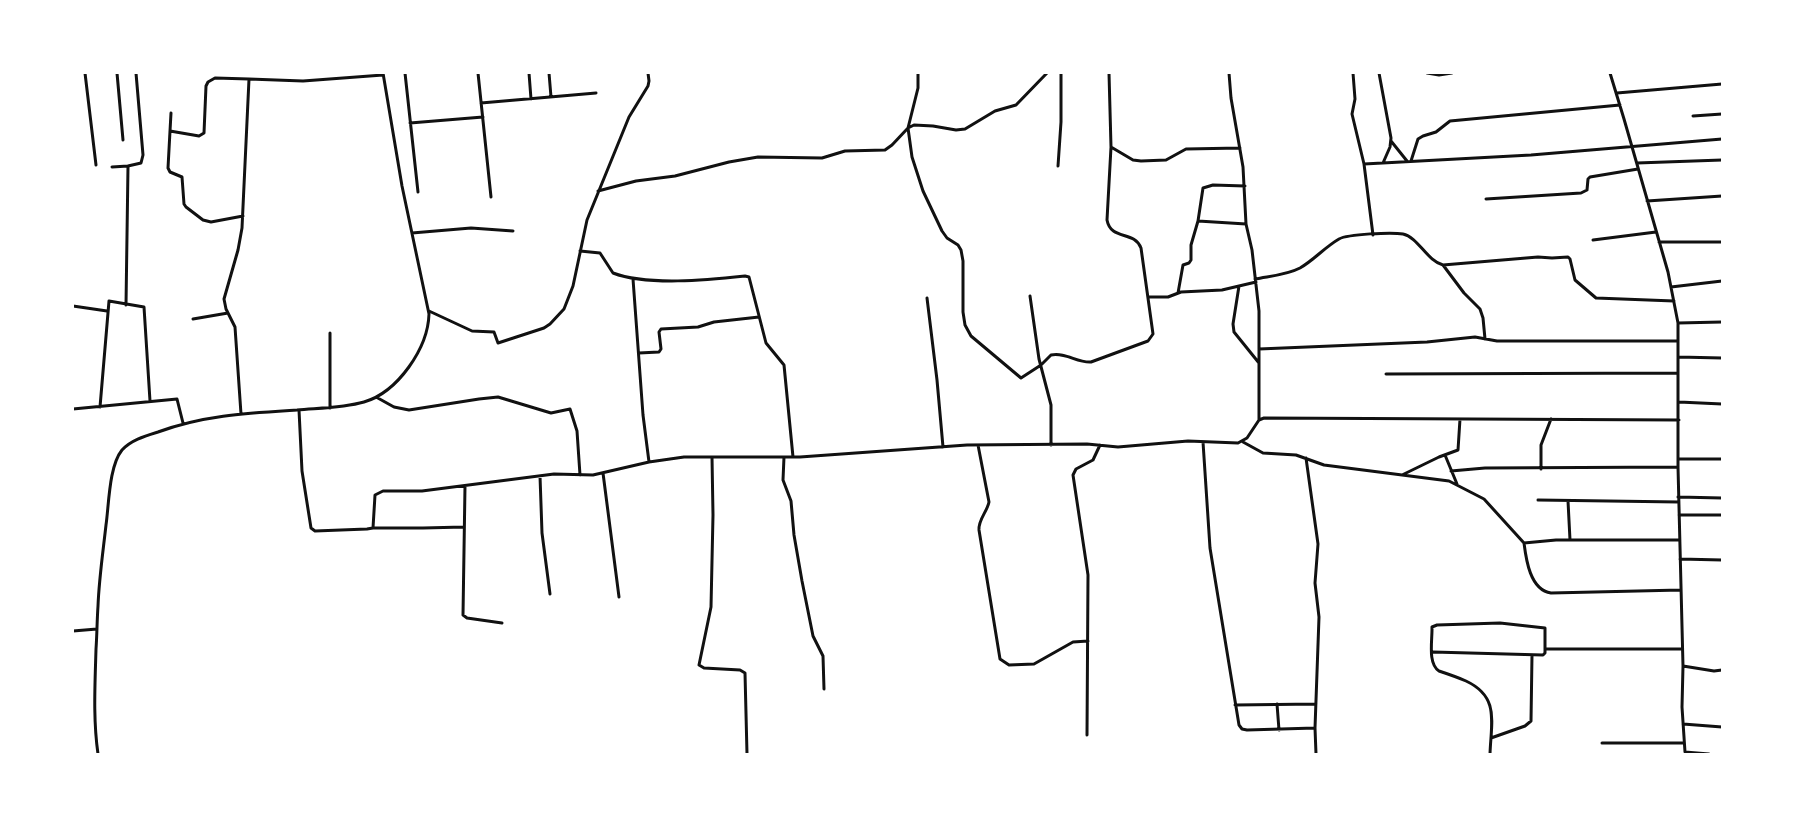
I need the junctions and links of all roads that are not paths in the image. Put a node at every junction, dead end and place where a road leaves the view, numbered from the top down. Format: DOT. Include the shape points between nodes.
graph roads {
  1 [pos="86,73"];
  2 [pos="117,73"];
  3 [pos="136,73"];
  4 [pos="404,73"];
  5 [pos="478,73"];
  6 [pos="529,73"];
  7 [pos="549,73"];
  8 [pos="648,73"];
  9 [pos="918,73"];
  10 [pos="1047,73"];
  11 [pos="1061,73"];
  12 [pos="1109,73"];
  13 [pos="1229,73"];
  14 [pos="1354,73"];
  15 [pos="1379,73"];
  16 [pos="1427,73"];
  17 [pos="1452,73"];
  18 [pos="1610,73"];
  19 [pos="383,74"];
  20 [pos="249,79"];
  21 [pos="1722,84"];
  22 [pos="596,93"];
  23 [pos="1617,93"];
  24 [pos="551,97"];
  25 [pos="531,98"];
  26 [pos="481,103"];
  27 [pos="1620,105"];
  28 [pos="170,113"];
  29 [pos="1722,114"];
  30 [pos="1693,116"];
  31 [pos="483,117"];
  32 [pos="410,124"];
  33 [pos="908,128"];
  34 [pos="170,132"];
  35 [pos="1722,139"];
  36 [pos="123,140"];
  37 [pos="1391,141"];
  38 [pos="1632,145"];
  39 [pos="1111,147"];
  40 [pos="1240,148"];
  41 [pos="1722,160"];
  42 [pos="1409,161"];
  43 [pos="1383,163"];
  44 [pos="1637,163"];
  45 [pos="1364,164"];
  46 [pos="96,165"];
  47 [pos="128,166"];
  48 [pos="1058,166"];
  49 [pos="112,167"];
  50 [pos="1638,169"];
  51 [pos="1245,186"];
  52 [pos="598,191"];
  53 [pos="418,192"];
  54 [pos="1722,196"];
  55 [pos="491,197"];
  56 [pos="1486,199"];
  57 [pos="1647,201"];
  58 [pos="243,216"];
  59 [pos="1198,221"];
  60 [pos="1246,224"];
  61 [pos="513,231"];
  62 [pos="1656,232"];
  63 [pos="412,233"];
  64 [pos="1373,235"];
  65 [pos="1594,240"];
  66 [pos="1659,242"];
  67 [pos="1722,242"];
  68 [pos="580,251"];
  69 [pos="1443,265"];
  70 [pos="633,279"];
  71 [pos="1256,280"];
  72 [pos="1722,281"];
  73 [pos="1239,286"];
  74 [pos="1671,287"];
  75 [pos="1178,293"];
  76 [pos="1030,296"];
  77 [pos="1149,297"];
  78 [pos="927,298"];
  79 [pos="1674,301"];
  80 [pos="126,305"];
  81 [pos="73,306"];
  82 [pos="107,311"];
  83 [pos="429,311"];
  84 [pos="228,313"];
  85 [pos="759,318"];
  86 [pos="193,319"];
  87 [pos="1722,322"];
  88 [pos="1678,323"];
  89 [pos="330,333"];
  90 [pos="1485,339"];
  91 [pos="1678,341"];
  92 [pos="1259,349"];
  93 [pos="639,352"];
  94 [pos="1678,357"];
  95 [pos="1722,358"];
  96 [pos="1259,363"];
  97 [pos="1041,365"];
  98 [pos="1678,373"];
  99 [pos="1386,374"];
  100 [pos="376,397"];
  101 [pos="150,401"];
  102 [pos="1679,402"];
  103 [pos="1722,404"];
  104 [pos="100,407"];
  105 [pos="330,408"];
  106 [pos="73,409"];
  107 [pos="299,410"];
  108 [pos="241,414"];
  109 [pos="1460,419"];
  110 [pos="1551,419"];
  111 [pos="1259,420"];
  112 [pos="1679,420"];
  113 [pos="183,423"];
  114 [pos="1203,442"];
  115 [pos="1243,442"];
  116 [pos="978,445"];
  117 [pos="1051,445"];
  118 [pos="1100,446"];
  119 [pos="942,447"];
  120 [pos="1444,455"];
  121 [pos="712,457"];
  122 [pos="784,457"];
  123 [pos="793,457"];
  124 [pos="1306,458"];
  125 [pos="1678,458"];
  126 [pos="1722,459"];
  127 [pos="649,462"];
  128 [pos="1678,467"];
  129 [pos="1541,469"];
  130 [pos="1451,471"];
  131 [pos="603,473"];
  132 [pos="580,475"];
  133 [pos="1402,475"];
  134 [pos="540,476"];
  135 [pos="1457,484"];
  136 [pos="465,486"];
  137 [pos="1678,497"];
  138 [pos="1722,498"];
  139 [pos="1538,500"];
  140 [pos="1568,501"];
  141 [pos="1679,502"];
  142 [pos="1679,515"];
  143 [pos="1722,515"];
  144 [pos="464,527"];
  145 [pos="373,528"];
  146 [pos="1570,540"];
  147 [pos="1680,540"];
  148 [pos="1524,543"];
  149 [pos="1680,559"];
  150 [pos="1722,560"];
  151 [pos="1681,590"];
  152 [pos="550,594"];
  153 [pos="619,597"];
  154 [pos="502,624"];
  155 [pos="97,629"];
  156 [pos="73,631"];
  157 [pos="1088,641"];
  158 [pos="1682,649"];
  159 [pos="1545,650"];
  160 [pos="1433,652"];
  161 [pos="1532,655"];
  162 [pos="1683,666"];
  163 [pos="1722,670"];
  164 [pos="824,689"];
  165 [pos="1277,704"];
  166 [pos="1316,704"];
  167 [pos="1235,705"];
  168 [pos="1683,724"];
  169 [pos="1722,727"];
  170 [pos="1315,728"];
  171 [pos="1279,730"];
  172 [pos="1086,735"];
  173 [pos="1491,738"];
  174 [pos="1602,743"];
  175 [pos="1684,743"];
  176 [pos="1685,753"];
  177 [pos="98,754"];
  178 [pos="747,754"];
  179 [pos="1316,754"];
  180 [pos="1490,754"];
  181 [pos="1709,754"];
  1 -- 46 [label="street"];
  2 -- 36 [label="street"];
  3 -- 47 [label="street" via="143,160 136,165"];
  4 -- 32 [label="street"];
  5 -- 26 [label="street"];
  6 -- 25 [label="street"];
  7 -- 24 [label="street"];
  8 -- 52 [label="street" via="648,86 629,117"];
  9 -- 33 [label="street" via="918,88"];
  10 -- 33 [label="street" via="1016,105 994,111 965,129 917,125"];
  11 -- 48 [label="street"];
  12 -- 39 [label="street"];
  13 -- 40 [label="street"];
  14 -- 45 [label="street" via="1355,99 1352,114"];
  15 -- 37 [label="street"];
  16 -- 17 [label="street"];
  18 -- 23 [label="street"];
  19 -- 20 [label="street" via="303,81"];
  19 -- 63 [label="street"];
  20 -- 34 [label="street" via="210,80 206,86 202,135"];
  20 -- 58 [label="street"];
  21 -- 23 [label="street"];
  22 -- 24 [label="street"];
  23 -- 27 [label="street"];
  24 -- 25 [label="street"];
  25 -- 26 [label="street"];
  26 -- 31 [label="street"];
  27 -- 38 [label="street"];
  27 -- 42 [label="street" via="1450,121 1436,132 1418,139"];
  28 -- 34 [label="street"];
  29 -- 30 [label="street"];
  31 -- 32 [label="street"];
  31 -- 55 [label="street"];
  32 -- 53 [label="street"];
  33 -- 52 [label="street" via="885,150 845,151 822,158 758,157"];
  33 -- 97 [label="street" via="912,156 923,191 944,235 961,250 963,312 967,330 1020,378"];
  34 -- 58 [label="street" via="168,168 170,172 182,177 183,201 186,207 208,222"];
  35 -- 38 [label="street"];
  37 -- 42 [label="street"];
  37 -- 43 [label="street"];
  38 -- 42 [label="street"];
  38 -- 44 [label="street"];
  39 -- 40 [label="street" via="1138,161 1166,160 1186,149"];
  39 -- 77 [label="street" via="1108,226 1112,231 1140,244"];
  40 -- 51 [label="street"];
  41 -- 44 [label="street"];
  42 -- 43 [label="street"];
  43 -- 45 [label="street"];
  44 -- 50 [label="street"];
  45 -- 64 [label="street"];
  47 -- 49 [label="street"];
  47 -- 80 [label="street"];
  50 -- 56 [label="street" via="1590,177 1587,190 1581,193"];
  50 -- 57 [label="street"];
  51 -- 59 [label="street" via="1204,186"];
  51 -- 60 [label="street"];
  52 -- 68 [label="street" via="587,220"];
  54 -- 57 [label="street"];
  57 -- 62 [label="street"];
  58 -- 84 [label="street" via="241,237 224,299"];
  59 -- 60 [label="street"];
  59 -- 75 [label="street" via="1192,241 1191,260 1183,265"];
  60 -- 71 [label="street"];
  61 -- 63 [label="street" via="470,228"];
  62 -- 65 [label="street"];
  62 -- 66 [label="street"];
  63 -- 83 [label="street"];
  64 -- 69 [label="street" via="1407,235 1436,262"];
  64 -- 71 [label="street" via="1343,238 1299,268"];
  66 -- 67 [label="street"];
  66 -- 74 [label="street"];
  68 -- 70 [label="street" via="600,253 613,273"];
  68 -- 83 [label="street" via="573,286 564,309 550,324 535,332 498,343 494,332 472,331"];
  69 -- 79 [label="street" via="1568,257 1575,280 1596,298"];
  69 -- 90 [label="street" via="1480,309"];
  70 -- 85 [label="street" via="707,280 747,276"];
  70 -- 93 [label="street"];
  71 -- 73 [label="street"];
  71 -- 92 [label="street"];
  72 -- 74 [label="street"];
  73 -- 75 [label="street" via="1210,292"];
  73 -- 96 [label="street" via="1234,332"];
  74 -- 79 [label="street"];
  75 -- 77 [label="street" via="1168,297"];
  76 -- 97 [label="street"];
  77 -- 97 [label="street" via="1153,334 1148,341 1091,362 1060,354 1051,355"];
  78 -- 119 [label="street"];
  79 -- 88 [label="street"];
  80 -- 82 [label="street" via="109,301"];
  80 -- 101 [label="street" via="144,307"];
  81 -- 82 [label="street"];
  82 -- 104 [label="street"];
  83 -- 100 [label="street" via="429,327 417,354 404,373"];
  84 -- 86 [label="street"];
  84 -- 108 [label="street" via="235,327"];
  85 -- 93 [label="street" via="714,322 698,327 661,329 658,332 659,352"];
  85 -- 123 [label="street" via="766,343 784,365"];
  87 -- 88 [label="street"];
  88 -- 91 [label="street"];
  89 -- 105 [label="street"];
  90 -- 91 [label="street"];
  90 -- 92 [label="street" via="1475,337 1427,342"];
  91 -- 94 [label="street"];
  92 -- 96 [label="street"];
  93 -- 127 [label="street"];
  94 -- 95 [label="street"];
  94 -- 98 [label="street"];
  96 -- 111 [label="street"];
  97 -- 117 [label="street" via="1051,405"];
  98 -- 99 [label="street"];
  98 -- 102 [label="street"];
  100 -- 105 [label="street" via="365,402"];
  100 -- 132 [label="street" via="394,407 410,410 498,397 551,413 570,409 577,431"];
  101 -- 104 [label="street"];
  101 -- 113 [label="street" via="177,398"];
  102 -- 103 [label="street"];
  102 -- 112 [label="street"];
  104 -- 106 [label="street"];
  105 -- 107 [label="street"];
  107 -- 108 [label="street"];
  107 -- 145 [label="street" via="302,471 312,530"];
  108 -- 113 [label="street"];
  109 -- 110 [label="street"];
  109 -- 111 [label="street"];
  109 -- 120 [label="street" via="1459,449"];
  110 -- 112 [label="street"];
  110 -- 129 [label="street" via="1541,445"];
  111 -- 115 [label="street"];
  112 -- 125 [label="street"];
  113 -- 155 [label="street" via="127,445 115,461 101,571"];
  114 -- 115 [label="street"];
  114 -- 118 [label="street" via="1170,441 1118,447"];
  114 -- 167 [label="street" via="1210,548"];
  115 -- 124 [label="street" via="1263,453"];
  116 -- 117 [label="street"];
  116 -- 119 [label="street"];
  116 -- 157 [label="street" via="989,502 987,512 979,524 979,530 1000,659 1009,665 1034,664 1076,641"];
  117 -- 118 [label="street"];
  118 -- 157 [label="street" via="1093,460 1076,469 1073,475 1088,575"];
  119 -- 123 [label="street"];
  120 -- 130 [label="street"];
  120 -- 133 [label="street"];
  121 -- 122 [label="street"];
  121 -- 127 [label="street" via="684,457"];
  121 -- 178 [label="street" via="711,607 699,663 700,667 704,668 740,670 745,673"];
  122 -- 123 [label="street"];
  122 -- 164 [label="street" via="782,480 792,500 794,535 813,636 824,657"];
  124 -- 133 [label="street" via="1330,467"];
  124 -- 166 [label="street" via="1318,544 1315,582 1319,617"];
  125 -- 126 [label="street"];
  125 -- 128 [label="street"];
  127 -- 131 [label="street"];
  128 -- 129 [label="street"];
  128 -- 137 [label="street"];
  129 -- 130 [label="street" via="1485,468"];
  130 -- 135 [label="street"];
  131 -- 132 [label="street"];
  131 -- 153 [label="street"];
  132 -- 134 [label="street"];
  133 -- 135 [label="street" via="1439,479"];
  134 -- 136 [label="street"];
  134 -- 152 [label="street" via="542,534"];
  135 -- 148 [label="street" via="1484,499"];
  136 -- 144 [label="street"];
  136 -- 145 [label="street" via="376,493"];
  137 -- 138 [label="street"];
  137 -- 141 [label="street"];
  139 -- 140 [label="street"];
  140 -- 141 [label="street"];
  140 -- 146 [label="street"];
  141 -- 142 [label="street"];
  142 -- 143 [label="street"];
  142 -- 147 [label="street"];
  144 -- 145 [label="street"];
  144 -- 154 [label="street" via="463,615 467,618"];
  146 -- 147 [label="street"];
  146 -- 148 [label="street"];
  147 -- 149 [label="street"];
  148 -- 151 [label="street" via="1530,572 1545,592"];
  149 -- 150 [label="street"];
  149 -- 151 [label="street"];
  151 -- 158 [label="street"];
  155 -- 156 [label="street"];
  155 -- 177 [label="street" via="94,699"];
  157 -- 172 [label="street"];
  158 -- 159 [label="street"];
  158 -- 162 [label="street"];
  159 -- 160 [label="street" via="1546,630 1542,627 1500,623 1437,625 1432,628"];
  159 -- 161 [label="street" via="1543,655"];
  160 -- 161 [label="street"];
  160 -- 173 [label="street" via="1433,665 1436,669 1465,680 1486,695 1491,709"];
  161 -- 173 [label="street" via="1531,721 1525,726"];
  162 -- 163 [label="street"];
  162 -- 168 [label="street"];
  165 -- 166 [label="street"];
  165 -- 167 [label="street"];
  165 -- 171 [label="street"];
  166 -- 170 [label="street"];
  167 -- 171 [label="street" via="1242,729"];
  168 -- 169 [label="street"];
  168 -- 175 [label="street"];
  170 -- 171 [label="street"];
  170 -- 179 [label="street"];
  173 -- 180 [label="street"];
  174 -- 175 [label="street"];
  175 -- 176 [label="street"];
  176 -- 181 [label="street"];
}
